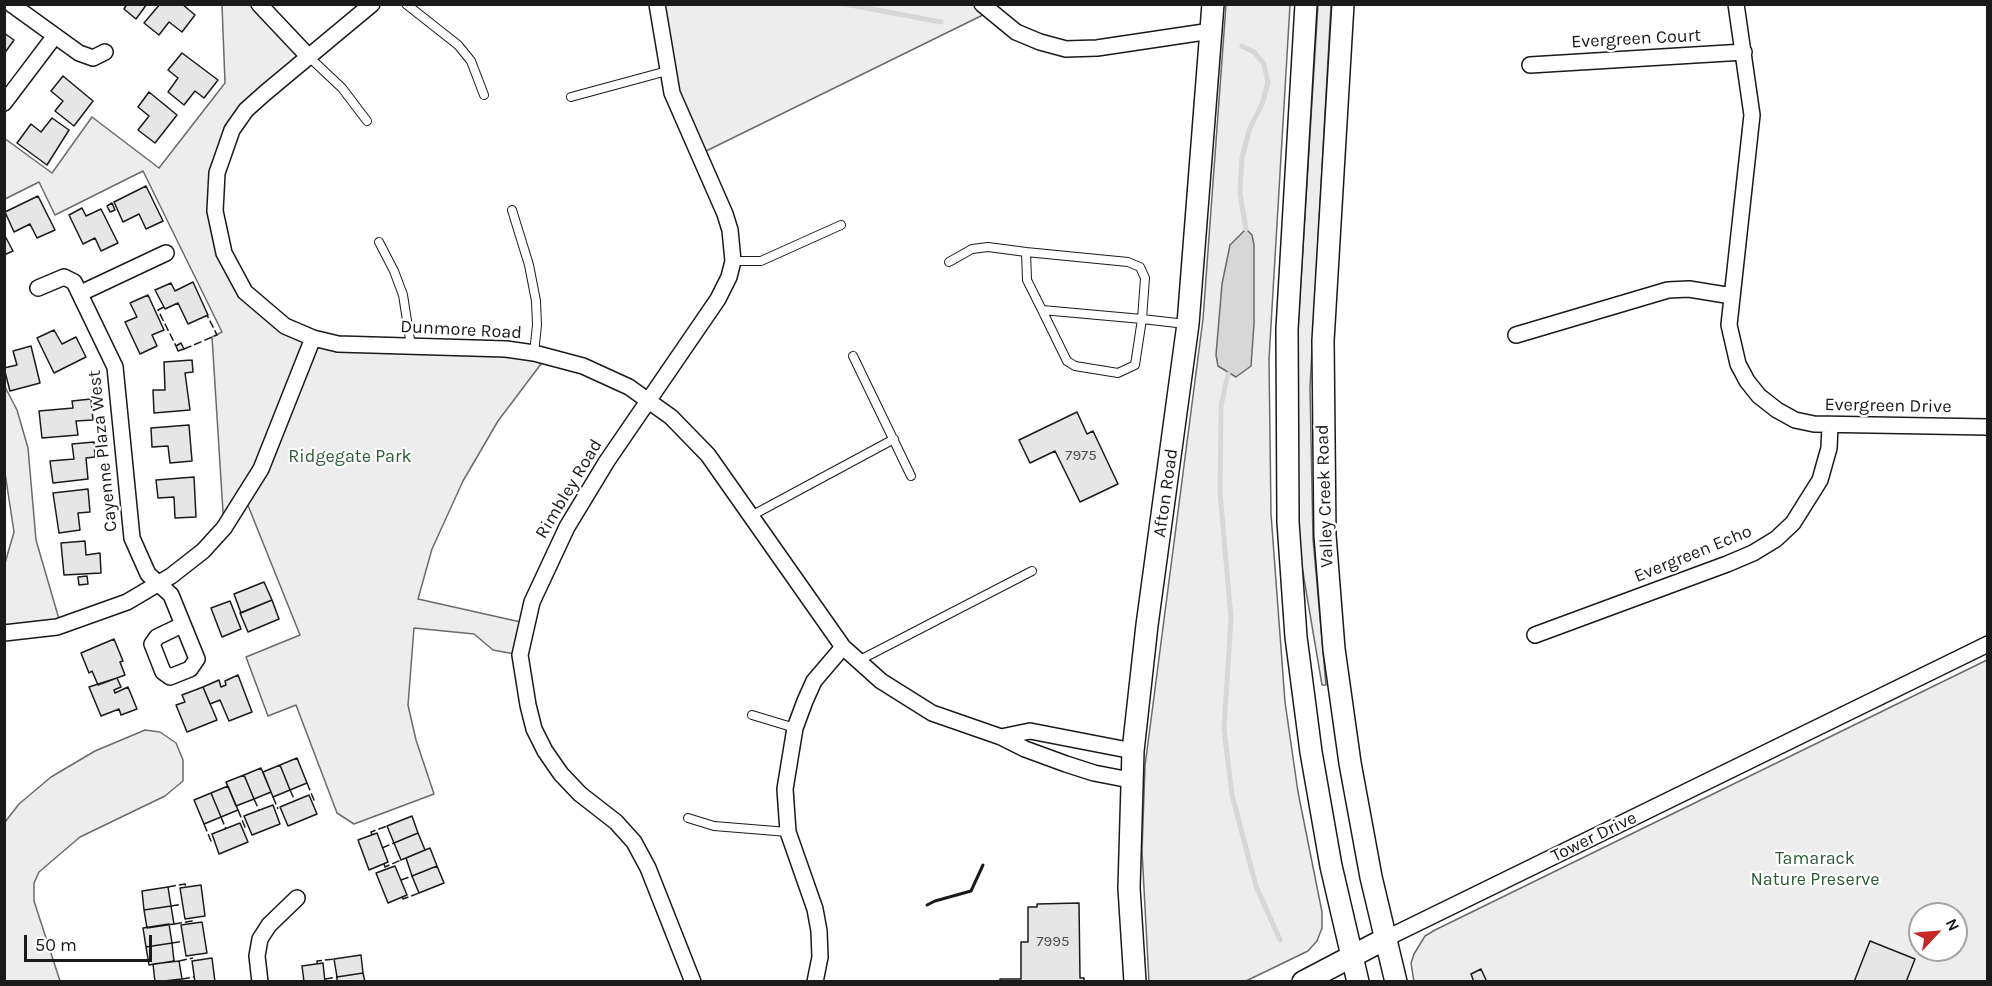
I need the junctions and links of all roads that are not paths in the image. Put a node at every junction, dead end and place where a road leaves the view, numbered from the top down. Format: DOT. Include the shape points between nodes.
graph roads {
  1 [pos="11,4"];
  2 [pos="259,4"];
  3 [pos="372,4"];
  4 [pos="406,4"];
  5 [pos="657,4"];
  6 [pos="982,4"];
  7 [pos="1213,4"];
  8 [pos="1306,4"];
  9 [pos="1343,4"];
  10 [pos="1736,4"];
  11 [pos="1211,31"];
  12 [pos="54,37"];
  13 [pos="105,52"];
  14 [pos="1744,52"];
  15 [pos="308,56"];
  16 [pos="1530,65"];
  17 [pos="667,71"];
  18 [pos="484,95"];
  19 [pos="571,98"];
  20 [pos="4,102"];
  21 [pos="367,121"];
  22 [pos="512,210"];
  23 [pos="841,225"];
  24 [pos="379,242"];
  25 [pos="1026,252"];
  26 [pos="166,253"];
  27 [pos="733,261"];
  28 [pos="949,262"];
  29 [pos="38,288"];
  30 [pos="81,293"];
  31 [pos="1732,296"];
  32 [pos="1042,310"];
  33 [pos="1142,319"];
  34 [pos="1188,324"];
  35 [pos="1516,335"];
  36 [pos="313,338"];
  37 [pos="411,346"];
  38 [pos="534,353"];
  39 [pos="853,356"];
  40 [pos="648,400"];
  41 [pos="1830,426"];
  42 [pos="1988,427"];
  43 [pos="894,440"];
  44 [pos="911,476"];
  45 [pos="751,516"];
  46 [pos="1032,571"];
  47 [pos="159,584"];
  48 [pos="182,625"];
  49 [pos="4,633"];
  50 [pos="1535,635"];
  51 [pos="1988,644"];
  52 [pos="843,647"];
  53 [pos="858,661"];
  54 [pos="752,715"];
  55 [pos="795,728"];
  56 [pos="1001,736"];
  57 [pos="1132,751"];
  58 [pos="1130,780"];
  59 [pos="688,819"];
  60 [pos="788,832"];
  61 [pos="297,898"];
  62 [pos="1385,939"];
  63 [pos="1352,956"];
  64 [pos="260,981"];
  65 [pos="693,981"];
  66 [pos="815,981"];
  67 [pos="1135,981"];
  68 [pos="1303,981"];
  69 [pos="1358,981"];
  70 [pos="1396,981"];
  1 -- 12 [label="street"];
  2 -- 15 [label="street"];
  3 -- 15 [label="street, Dunmore Road"];
  4 -- 18 [label="lane" via="458,45 471,61"];
  5 -- 17 [label="street, Rimbley Road"];
  6 -- 11 [label="street" via="1016,32 1066,49"];
  7 -- 11 [label="main road, Afton Road"];
  8 -- 63 [label="main road, Valley Creek Road" via="1286,339 1287,503 1293,609 1311,752"];
  9 -- 62 [label="main road, Valley Creek Road" via="1323,332 1324,515 1331,620 1345,735"];
  10 -- 14 [label="street, Evergreen Drive"];
  11 -- 34 [label="main road, Afton Road"];
  12 -- 13 [label="street" via="90,58"];
  12 -- 20 [label="street"];
  14 -- 16 [label="street, Evergreen Court"];
  14 -- 31 [label="street, Evergreen Drive" via="1752,115"];
  15 -- 21 [label="lane" via="342,88"];
  15 -- 36 [label="street, Dunmore Road" via="246,110 232,130 217,173 214,211 224,254 245,292 285,326"];
  17 -- 19 [label="lane"];
  17 -- 27 [label="street, Rimbley Road" via="680,115 725,214"];
  22 -- 38 [label="lane" via="536,301"];
  23 -- 27 [label="lane" via="761,261"];
  24 -- 37 [label="lane" via="402,295"];
  25 -- 28 [label="lane" via="987,247 972,249"];
  25 -- 32 [label="lane" via="1027,280"];
  25 -- 33 [label="lane" via="1140,267 1145,278"];
  26 -- 30 [label="street"];
  27 -- 40 [label="street, Rimbley Road" via="717,299"];
  29 -- 30 [label="street" via="68,278"];
  30 -- 47 [label="street, Cayenne Plaza West" via="117,373 130,533 144,568"];
  31 -- 35 [label="street" via="1668,290"];
  31 -- 41 [label="street, Evergreen Drive" via="1732,346 1747,381 1759,396 1795,420"];
  32 -- 33 [label="lane"];
  32 -- 33 [label="lane" via="1067,361 1075,366 1118,373 1135,365"];
  33 -- 34 [label="lane"];
  34 -- 57 [label="main road, Afton Road"];
  36 -- 37 [label="street, Dunmore Road" via="338,344"];
  36 -- 47 [label="street" via="276,436 245,497 203,551"];
  37 -- 38 [label="street, Dunmore Road"];
  38 -- 40 [label="street, Dunmore Road" via="583,366"];
  39 -- 43 [label="lane"];
  40 -- 45 [label="street, Dunmore Road" via="689,433"];
  40 -- 65 [label="street, Rimbley Road" via="584,496 551,558 532,602 520,655 528,705 544,751 580,794 634,842"];
  41 -- 42 [label="street, Evergreen Drive"];
  41 -- 50 [label="street, Evergreen Echo" via="1829,448 1820,480 1793,523 1776,539 1753,554"];
  43 -- 44 [label="lane"];
  43 -- 45 [label="lane"];
  45 -- 52 [label="street, Dunmore Road"];
  46 -- 53 [label="lane"];
  47 -- 48 [label="street, Cayenne Plaza West" via="171,595"];
  47 -- 49 [label="street" via="92,616 57,627"];
  51 -- 62 [label="street, Tower Drive"];
  52 -- 53 [label="street, Dunmore Road"];
  52 -- 55 [label="street" via="814,681"];
  53 -- 56 [label="street, Dunmore Road" via="881,681 932,713"];
  54 -- 55 [label="lane"];
  55 -- 60 [label="street" via="785,789"];
  56 -- 57 [label="street, Dunmore Road" via="1030,731"];
  56 -- 58 [label="street, Dunmore Road" via="1065,764"];
  57 -- 58 [label="main road, Afton Road"];
  58 -- 67 [label="main road, Afton Road" via="1129,888"];
  59 -- 60 [label="lane" via="714,826"];
  60 -- 66 [label="street" via="819,931 820,957"];
  61 -- 64 [label="street" via="260,939"];
  62 -- 63 [label="main road, Tower Drive"];
  62 -- 70 [label="main road, Valley Creek Road"];
  63 -- 68 [label="main road, Tower Drive"];
  63 -- 69 [label="main road, Valley Creek Road"];
}
